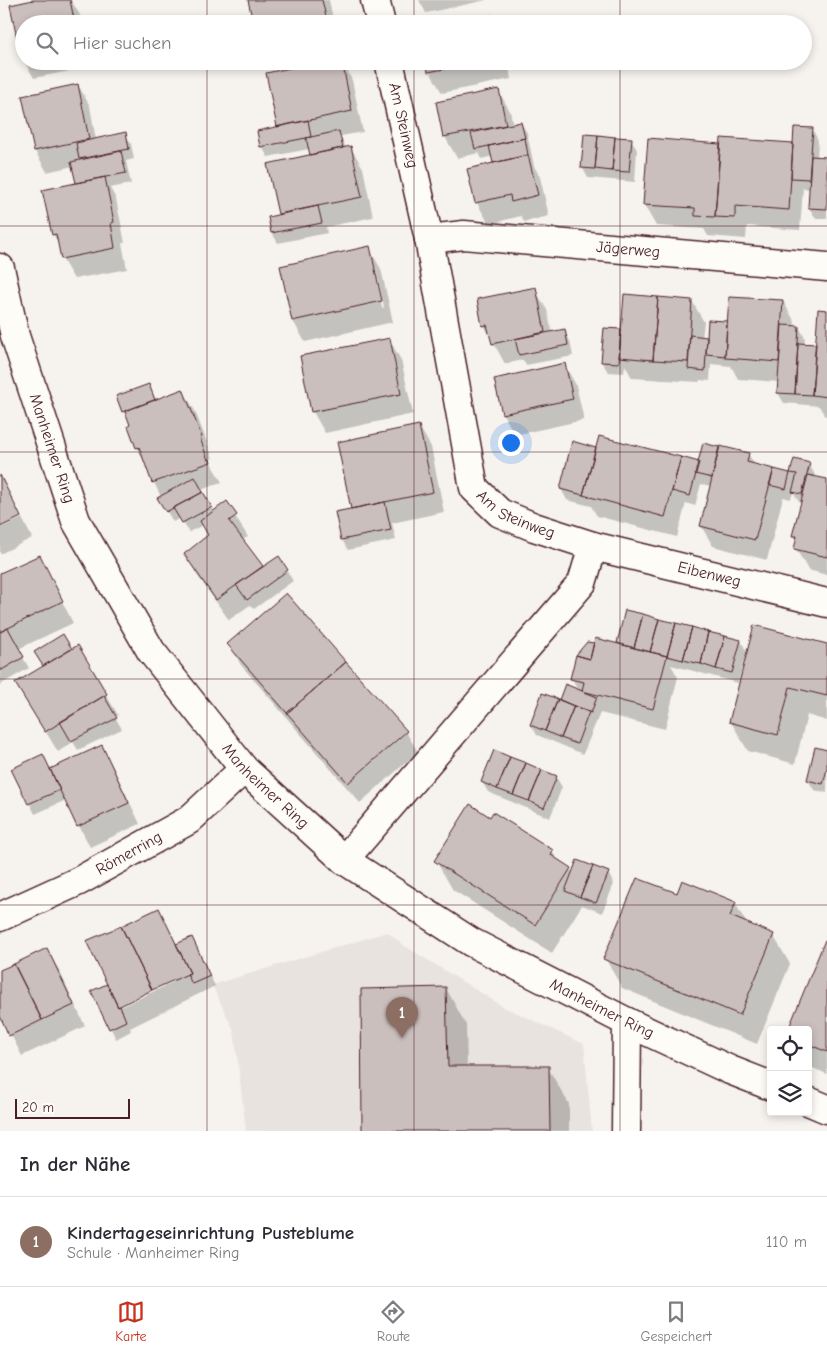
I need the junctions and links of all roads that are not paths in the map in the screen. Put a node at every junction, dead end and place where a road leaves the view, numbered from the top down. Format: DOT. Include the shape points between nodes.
graph roads {
  1 [pos="375,0"];
  2 [pos="378,15"];
  3 [pos="391,70"];
  4 [pos="429,240"];
  5 [pos="827,266"];
  6 [pos="0,268"];
  7 [pos="593,546"];
  8 [pos="827,603"];
  9 [pos="244,770"];
  10 [pos="344,860"];
  11 [pos="0,917"];
  12 [pos="627,1022"];
  13 [pos="767,1084"];
  14 [pos="812,1103"];
  15 [pos="827,1109"];
  16 [pos="626,1131"];
  1 -- 2 [label="street"];
  3 -- 4 [label="street, Am Steinweg"];
  4 -- 5 [label="street, Jägerweg" via="464,235"];
  4 -- 7 [label="street, Am Steinweg" via="474,488 500,513"];
  6 -- 9 [label="street, Manheimer Ring" via="15,336 76,521 151,651"];
  7 -- 8 [label="street, Eibenweg"];
  7 -- 10 [label="street" via="582,583"];
  9 -- 10 [label="street, Manheimer Ring"];
  9 -- 11 [label="street, Römerring" via="189,820 79,881"];
  10 -- 12 [label="street, Manheimer Ring" via="471,942"];
  12 -- 13 [label="street, Manheimer Ring"];
  12 -- 16 [label="street"];
  14 -- 15 [label="street"];
}
